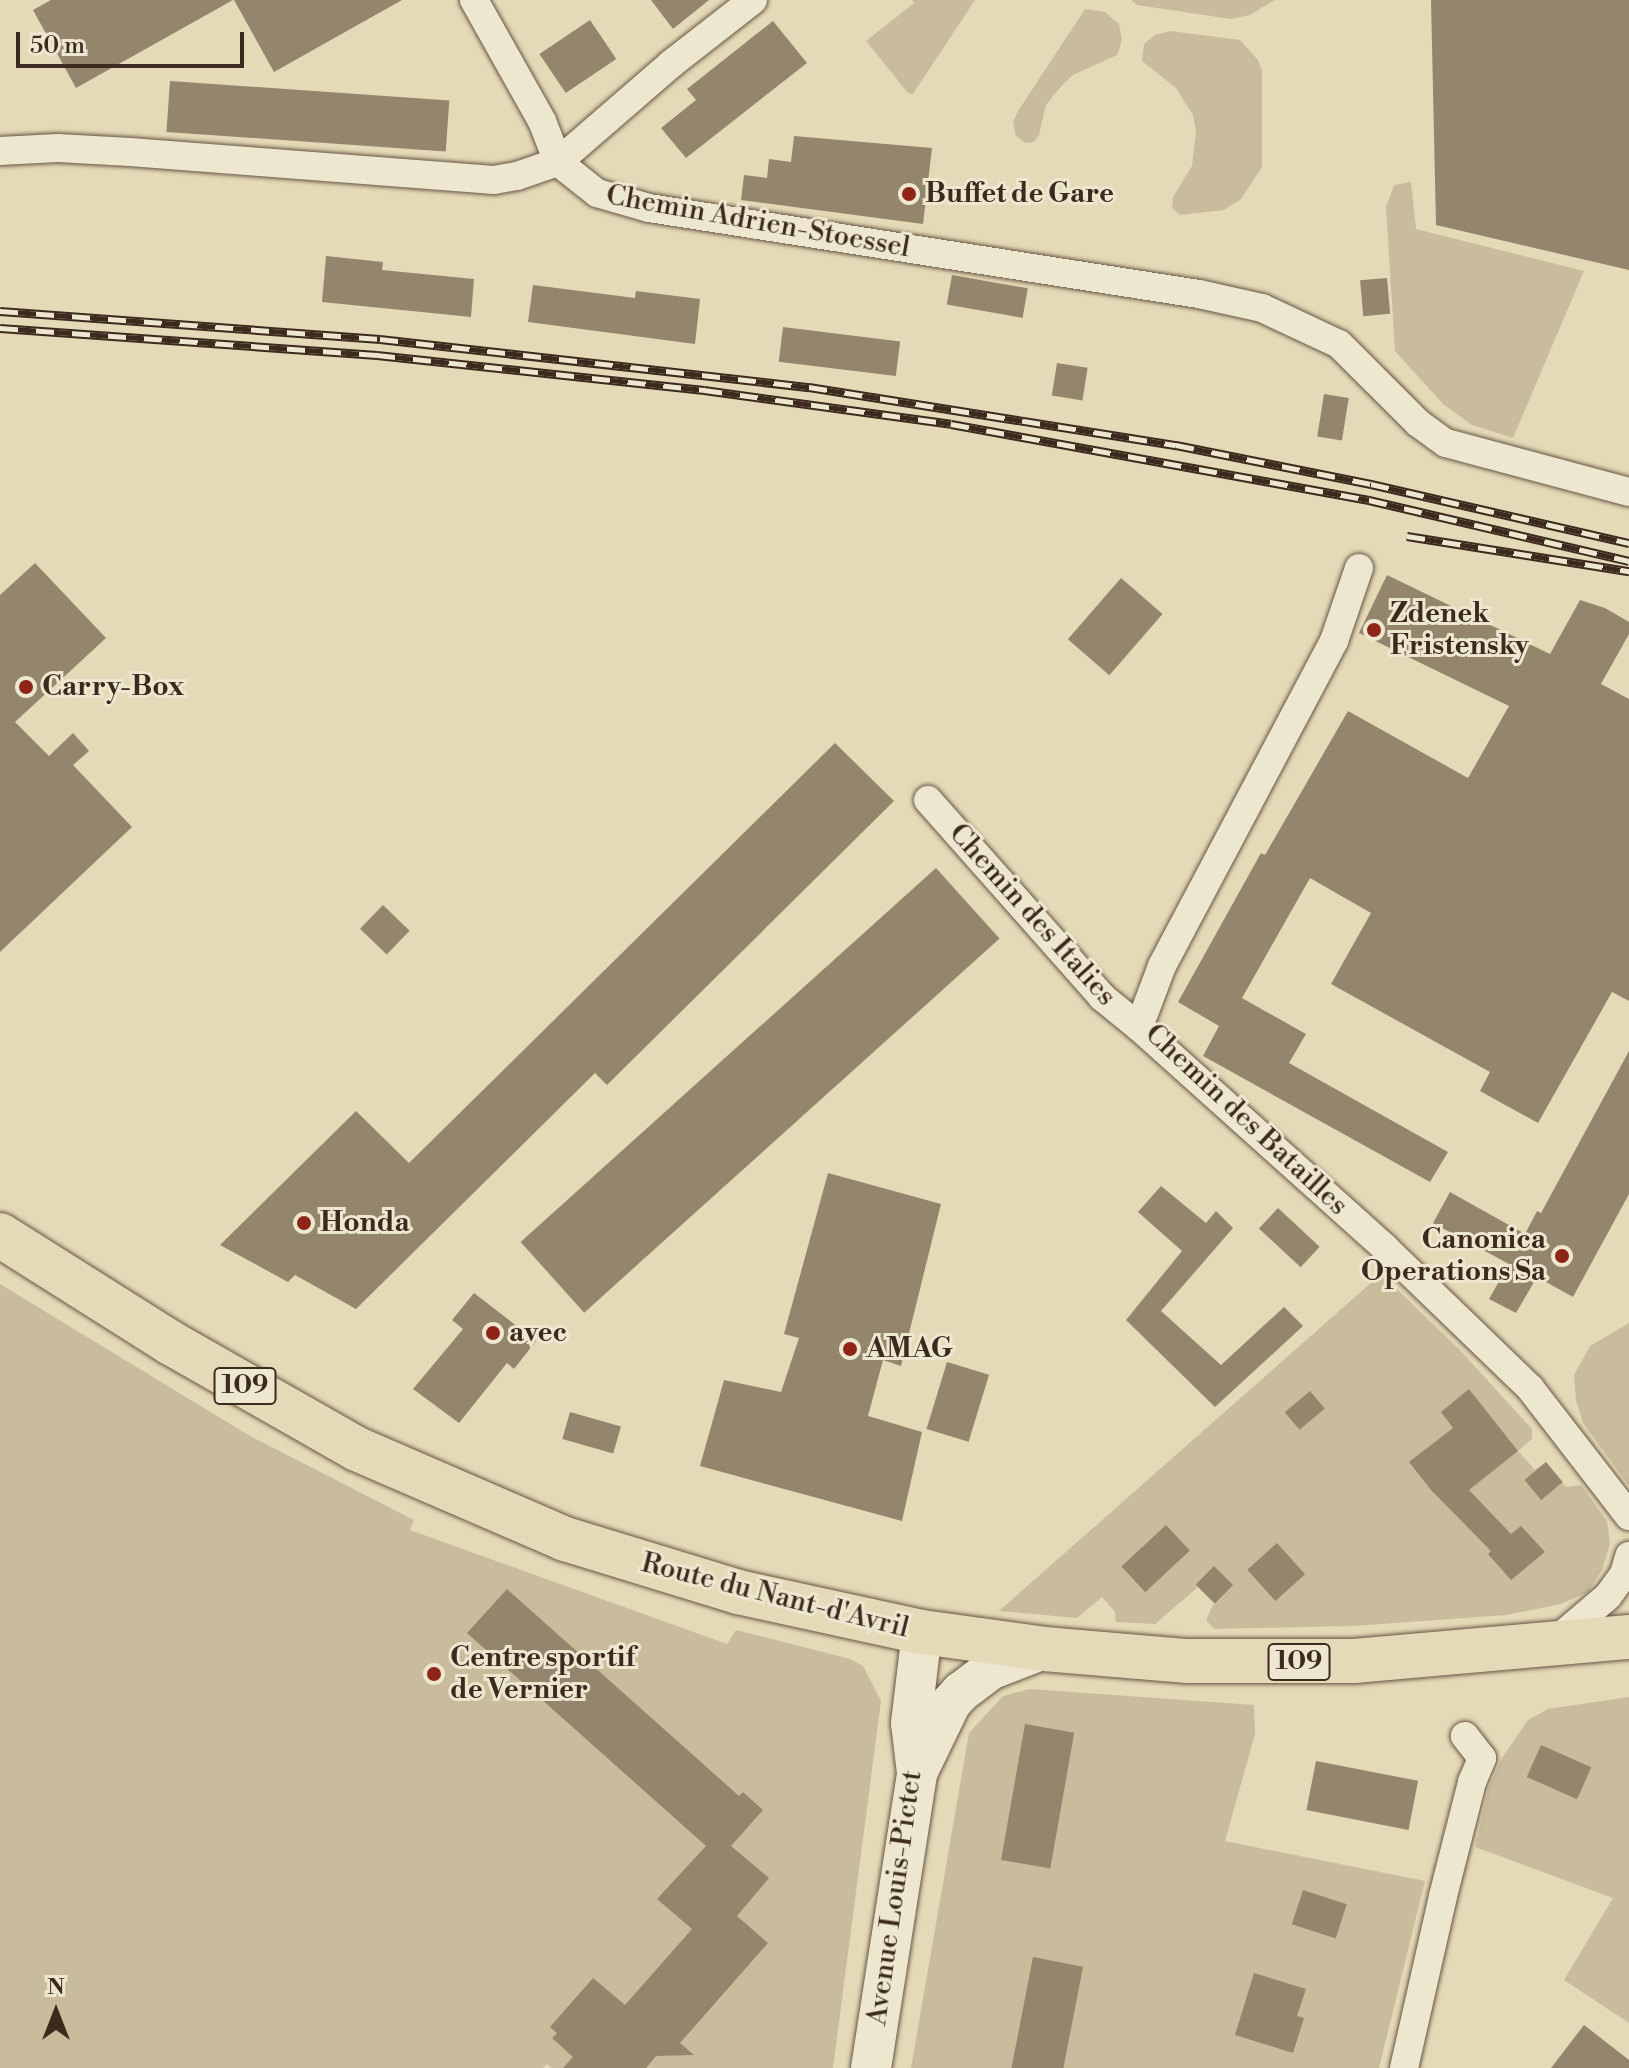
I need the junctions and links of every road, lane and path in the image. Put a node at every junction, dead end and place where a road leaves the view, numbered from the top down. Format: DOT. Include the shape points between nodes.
graph roads {
  1 [pos="474,0"];
  2 [pos="753,0"];
  3 [pos="0,151"];
  4 [pos="558,162"];
  5 [pos="1629,492"];
  6 [pos="1359,568"];
  7 [pos="928,800"];
  8 [pos="1139,1027"];
  9 [pos="0,1235"];
  10 [pos="1629,1516"];
  11 [pos="1629,1556"];
  12 [pos="922,1632"];
  13 [pos="1629,1637"];
  14 [pos="1553,1643"];
  15 [pos="1044,1649"];
  16 [pos="1465,1736"];
  17 [pos="917,1773"];
  18 [pos="871,2068"];
  19 [pos="1404,2068"];
  1 -- 4 [label="street" via="542,121"];
  2 -- 4 [label="street"];
  3 -- 4 [label="street" via="58,148 193,155 494,180"];
  4 -- 5 [label="street, Chemin Adrien-Stoessel" via="597,193 649,208 1262,308 1339,344 1446,443"];
  6 -- 8 [label="street, Chemin des Batailles" via="1334,641 1162,966"];
  7 -- 8 [label="street, Chemin des Italies" via="1102,997"];
  8 -- 10 [label="street, Chemin des Batailles" via="1385,1248 1530,1388"];
  9 -- 12 [label="main road, Route du Nant-d'Avril / 109" via="301,1418 476,1503 565,1539 694,1580"];
  11 -- 14 [label="street" via="1608,1596"];
  12 -- 15 [label="main road, Route du Nant-d'Avril / 109"];
  12 -- 17 [label="main road, Avenue Louis-Pictet" via="911,1723"];
  13 -- 14 [label="main road, Route du Nant-d'Avril / 109"];
  14 -- 15 [label="main road, Route du Nant-d'Avril / 109" via="1276,1663"];
  15 -- 17 [label="main road" via="992,1669 961,1692"];
  16 -- 19 [label="street" via="1482,1758 1443,1896"];
  17 -- 18 [label="main road, Avenue Louis-Pictet"];
}
